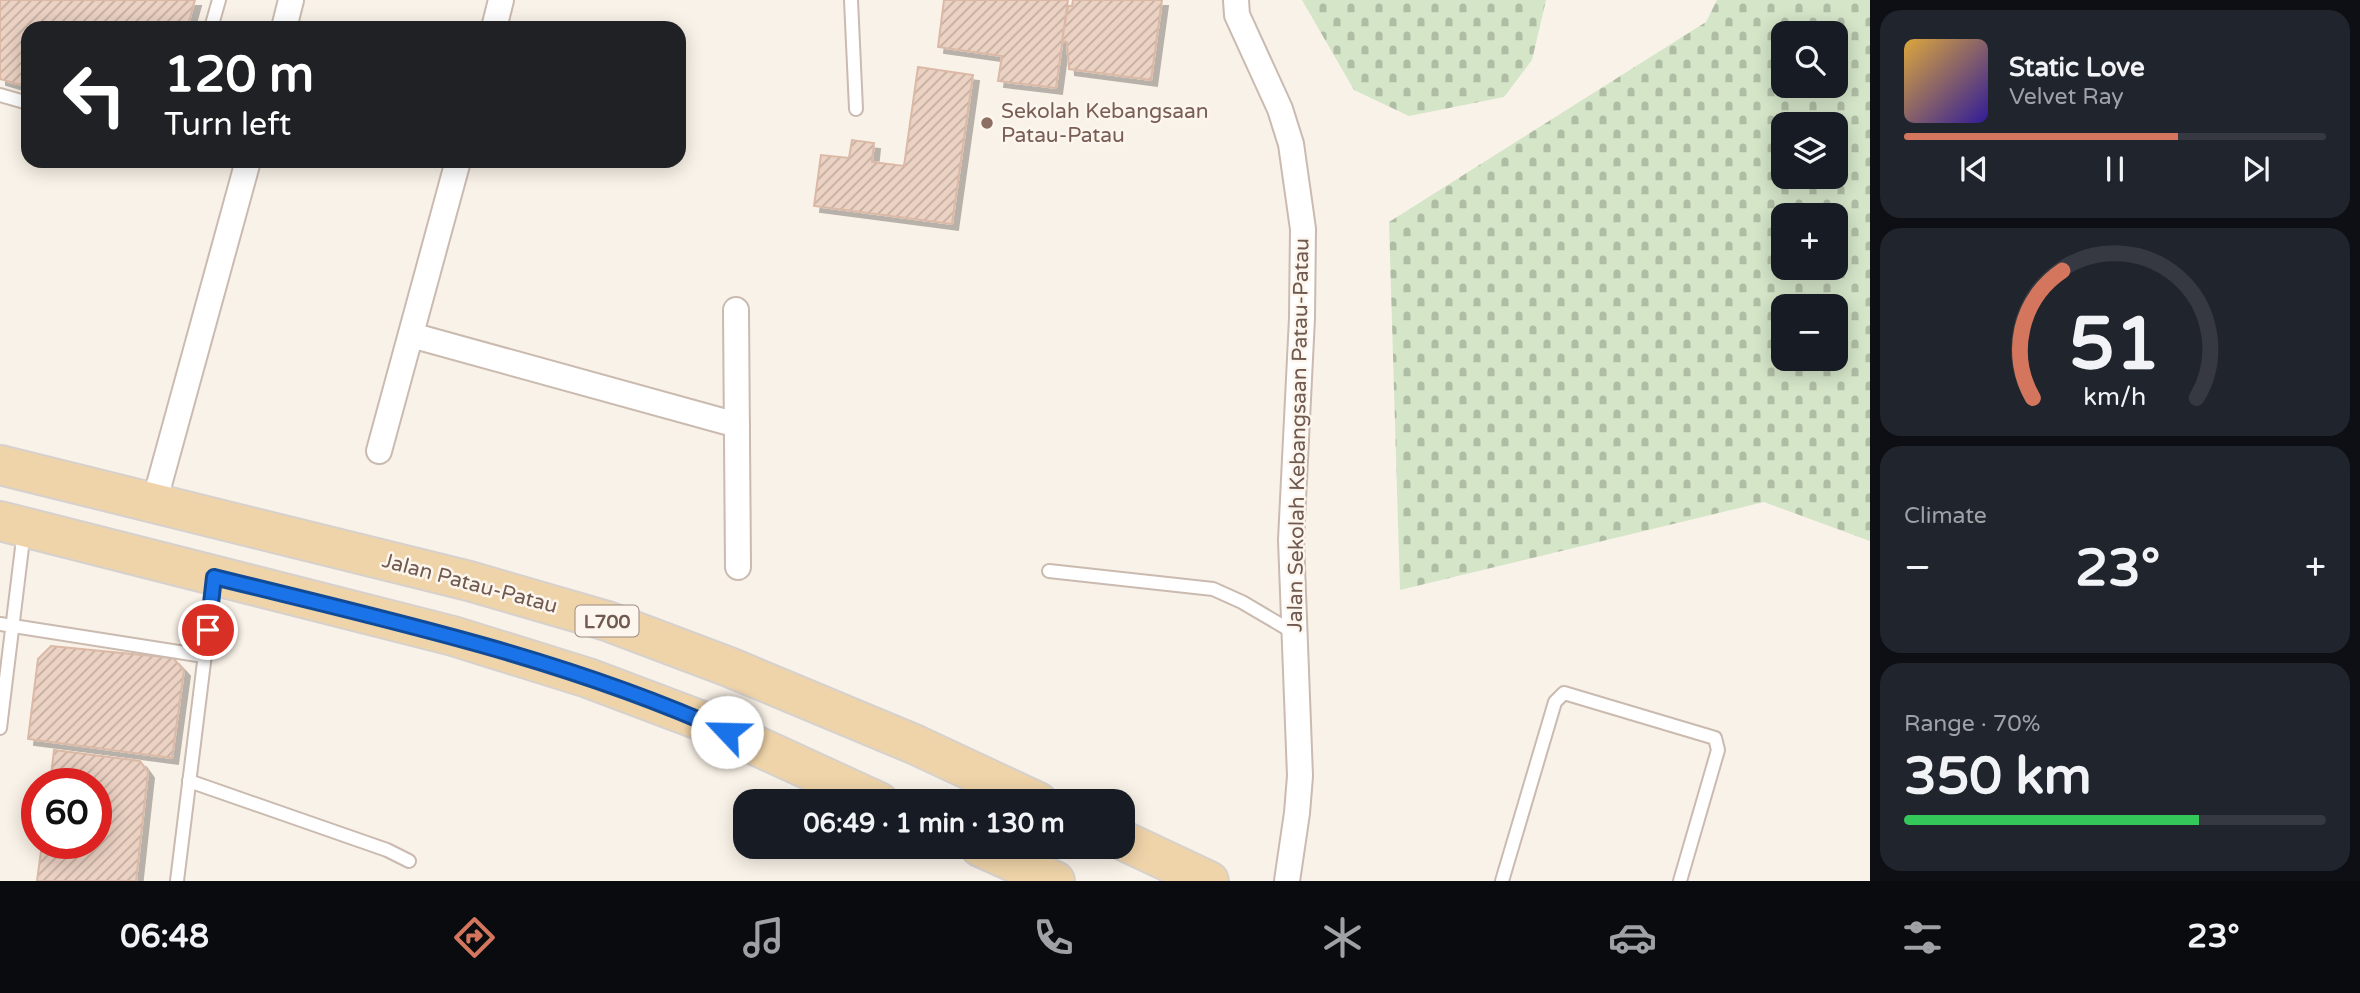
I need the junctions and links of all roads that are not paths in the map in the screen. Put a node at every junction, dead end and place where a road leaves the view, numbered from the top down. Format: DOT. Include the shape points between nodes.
graph roads {
  1 [pos="219,0"];
  2 [pos="291,0"];
  3 [pos="501,0"];
  4 [pos="851,0"];
  5 [pos="1236,0"];
  6 [pos="213,21"];
  7 [pos="286,21"];
  8 [pos="496,21"];
  9 [pos="0,95"];
  10 [pos="21,101"];
  11 [pos="856,109"];
  12 [pos="246,168"];
  13 [pos="456,168"];
  14 [pos="736,310"];
  15 [pos="411,335"];
  16 [pos="737,425"];
  17 [pos="379,451"];
  18 [pos="0,465"];
  19 [pos="154,503"];
  20 [pos="12,524"];
  21 [pos="738,566"];
  22 [pos="1049,571"];
  23 [pos="214,577"];
  24 [pos="6,626"];
  25 [pos="1293,632"];
  26 [pos="204,656"];
  27 [pos="0,728"];
  28 [pos="189,781"];
  29 [pos="851,789"];
  30 [pos="1011,789"];
  31 [pos="1135,846"];
  32 [pos="1006,859"];
  33 [pos="409,861"];
  34 [pos="177,881"];
  35 [pos="1055,881"];
  36 [pos="1209,881"];
  37 [pos="1287,881"];
  38 [pos="1502,881"];
  39 [pos="1680,881"];
  1 -- 6 [label="lane"];
  2 -- 7 [label="street"];
  3 -- 8 [label="street"];
  4 -- 11 [label="lane"];
  5 -- 25 [label="street, Jalan Sekolah Kebangsaan Patau-Patau" via="1237,15 1291,144 1303,229 1291,540"];
  9 -- 10 [label="lane"];
  12 -- 19 [label="street"];
  13 -- 15 [label="street"];
  14 -- 16 [label="street"];
  15 -- 16 [label="street"];
  15 -- 17 [label="street"];
  16 -- 21 [label="street"];
  18 -- 19 [label="main road, Jalan Patau-Patau / L700"];
  19 -- 30 [label="main road, Jalan Patau-Patau / L700" via="469,581 607,621 916,744"];
  20 -- 23 [label="main road"];
  20 -- 24 [label="lane"];
  22 -- 25 [label="lane" via="1213,589"];
  23 -- 26 [label="lane"];
  23 -- 29 [label="main road" via="453,636 588,678 702,721"];
  24 -- 26 [label="lane"];
  24 -- 27 [label="lane"];
  25 -- 37 [label="street, Jalan Sekolah Kebangsaan Patau-Patau" via="1300,776"];
  26 -- 28 [label="lane"];
  28 -- 33 [label="lane"];
  28 -- 34 [label="lane"];
  31 -- 36 [label="main road"];
  32 -- 35 [label="main road"];
  38 -- 39 [label="lane" via="1555,702 1564,693 1715,738 1718,750"];
}
